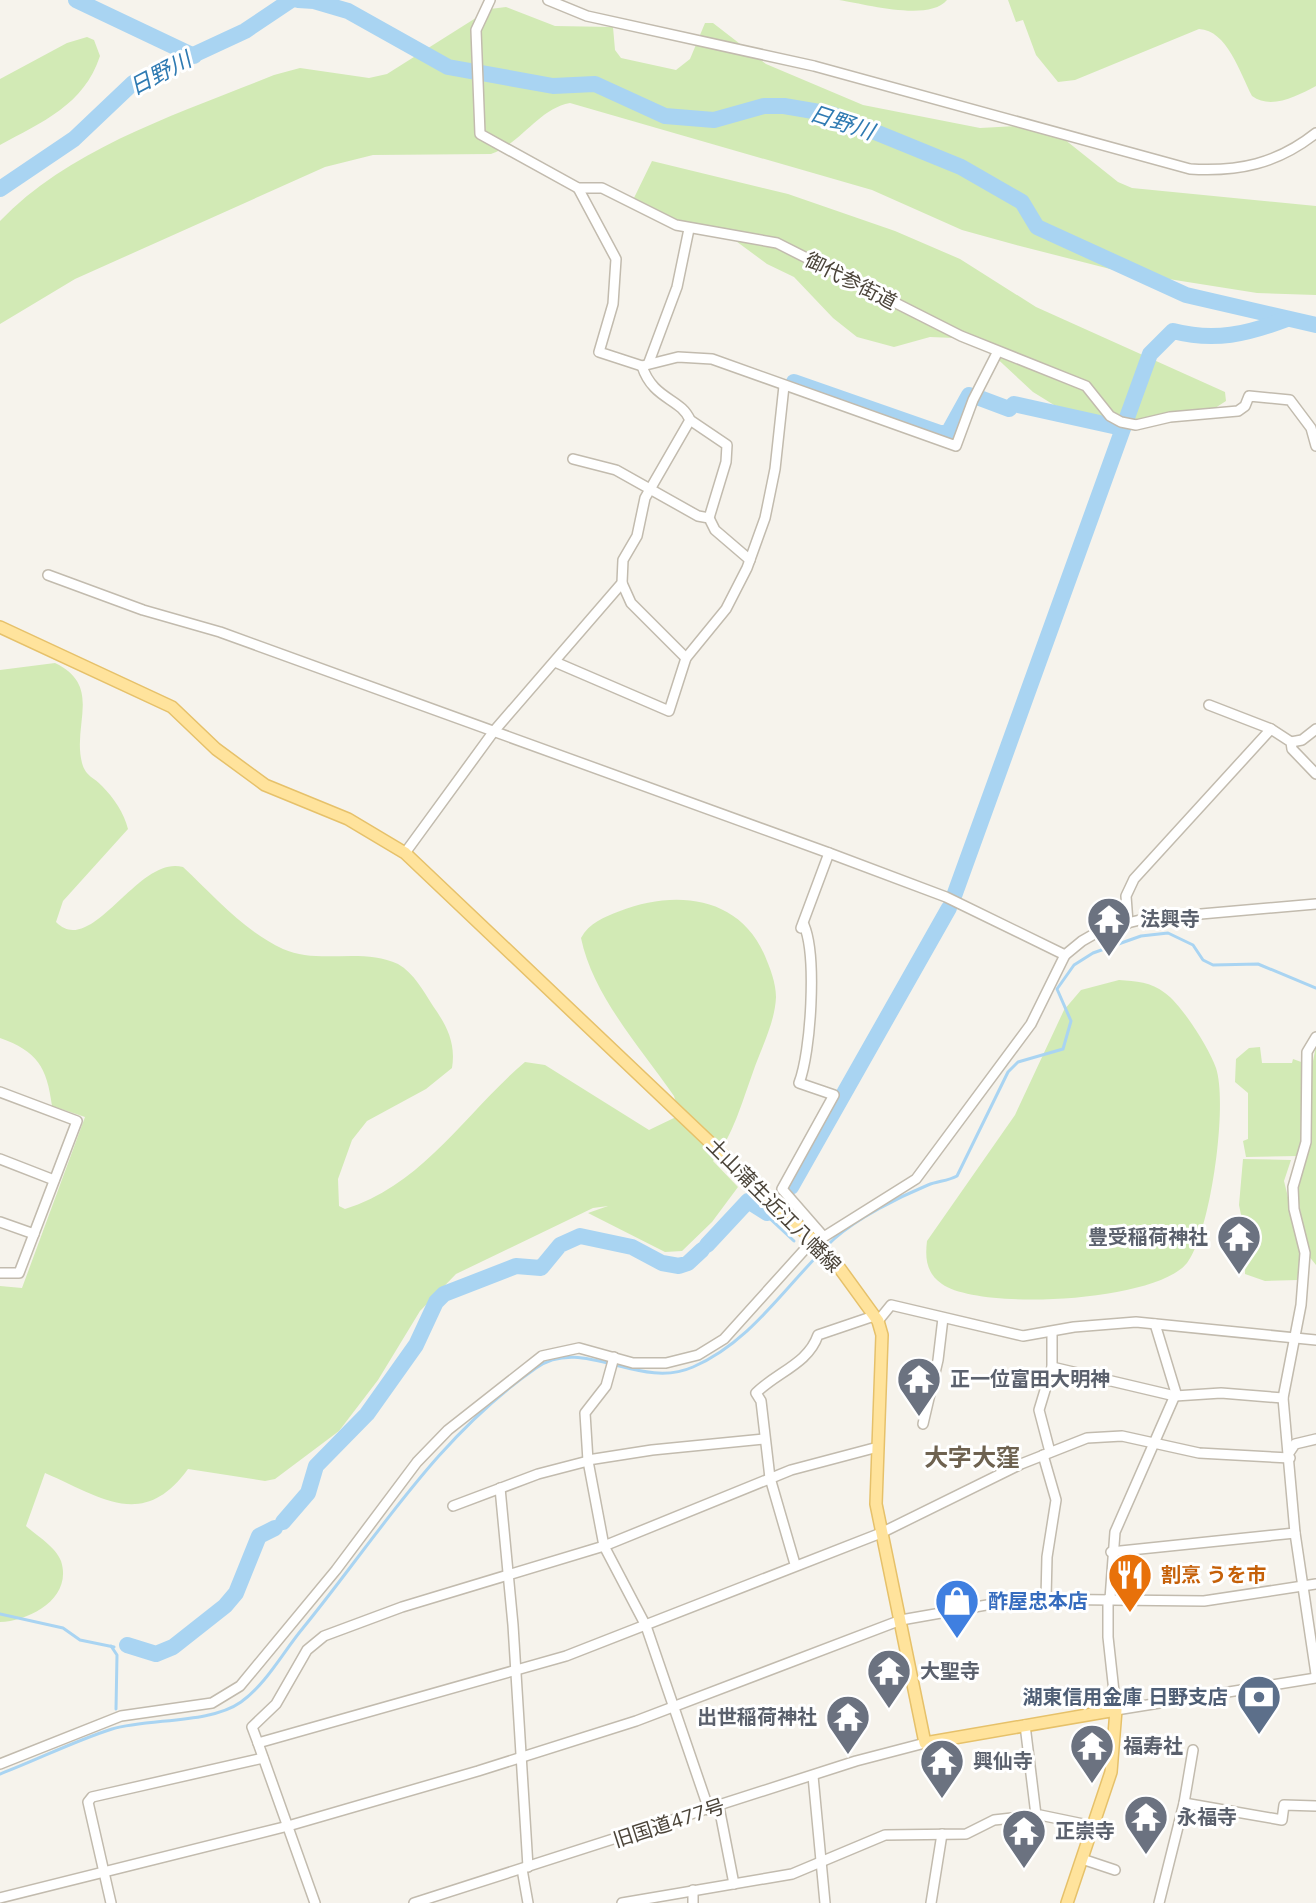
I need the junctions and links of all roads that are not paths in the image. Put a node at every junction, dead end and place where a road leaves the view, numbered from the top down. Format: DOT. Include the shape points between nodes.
graph roads {
  1 [pos="490,0"];
  2 [pos="548,0"];
  3 [pos="1316,133"];
  4 [pos="578,188"];
  5 [pos="689,229"];
  6 [pos="997,353"];
  7 [pos="645,364"];
  8 [pos="784,386"];
  9 [pos="690,420"];
  10 [pos="1316,446"];
  11 [pos="573,459"];
  12 [pos="648,490"];
  13 [pos="709,518"];
  14 [pos="750,560"];
  15 [pos="48,575"];
  16 [pos="622,583"];
  17 [pos="0,627"];
  18 [pos="686,658"];
  19 [pos="555,662"];
  20 [pos="1209,705"];
  21 [pos="1271,729"];
  22 [pos="1316,729"];
  23 [pos="494,731"];
  24 [pos="1291,742"];
  25 [pos="1316,774"];
  26 [pos="405,853"];
  27 [pos="829,853"];
  28 [pos="1316,904"];
  29 [pos="1128,923"];
  30 [pos="1065,955"];
  31 [pos="1316,1037"];
  32 [pos="0,1092"];
  33 [pos="0,1159"];
  34 [pos="54,1180"];
  35 [pos="0,1222"];
  36 [pos="34,1234"];
  37 [pos="819,1241"];
  38 [pos="0,1273"];
  39 [pos="876,1318"];
  40 [pos="943,1318"];
  41 [pos="1155,1324"];
  42 [pos="1052,1333"];
  43 [pos="1294,1339"];
  44 [pos="1316,1340"];
  45 [pos="614,1359"];
  46 [pos="1052,1367"];
  47 [pos="1175,1396"];
  48 [pos="1283,1398"];
  49 [pos="923,1424"];
  50 [pos="764,1439"];
  51 [pos="1316,1439"];
  52 [pos="1155,1445"];
  53 [pos="878,1447"];
  54 [pos="1047,1453"];
  55 [pos="1289,1456"];
  56 [pos="588,1460"];
  57 [pos="770,1478"];
  58 [pos="500,1488"];
  59 [pos="453,1506"];
  60 [pos="881,1533"];
  61 [pos="1295,1533"];
  62 [pos="604,1546"];
  63 [pos="1111,1552"];
  64 [pos="795,1564"];
  65 [pos="509,1577"];
  66 [pos="1316,1584"];
  67 [pos="1302,1586"];
  68 [pos="1046,1598"];
  69 [pos="1109,1599"];
  70 [pos="901,1620"];
  71 [pos="646,1626"];
  72 [pos="514,1671"];
  73 [pos="1316,1676"];
  74 [pos="674,1707"];
  75 [pos="1116,1710"];
  76 [pos="1025,1725"];
  77 [pos="258,1743"];
  78 [pos="925,1743"];
  79 [pos="1193,1750"];
  80 [pos="522,1757"];
  81 [pos="263,1758"];
  82 [pos="0,1764"];
  83 [pos="813,1776"];
  84 [pos="1184,1803"];
  85 [pos="1316,1806"];
  86 [pos="714,1808"];
  87 [pos="1036,1815"];
  88 [pos="288,1826"];
  89 [pos="1093,1826"];
  90 [pos="942,1834"];
  91 [pos="1082,1859"];
  92 [pos="822,1863"];
  93 [pos="525,1868"];
  94 [pos="1115,1870"];
  95 [pos="103,1872"];
  96 [pos="734,1884"];
  97 [pos="693,1890"];
  98 [pos="2,1900"];
  99 [pos="111,1903"];
  100 [pos="315,1903"];
  101 [pos="414,1903"];
  102 [pos="528,1903"];
  103 [pos="622,1903"];
  104 [pos="693,1903"];
  105 [pos="825,1903"];
  106 [pos="931,1903"];
  107 [pos="1067,1903"];
  108 [pos="1159,1903"];
  1 -- 4 [label="street, 御代参街道" via="476,35 480,134"];
  2 -- 3 [label="street" via="587,16 814,66 1190,169 1259,165"];
  4 -- 5 [label="street, 御代参街道" via="602,188"];
  4 -- 7 [label="street" via="616,259 613,304 599,352"];
  5 -- 6 [label="street, 御代参街道" via="777,243"];
  5 -- 7 [label="street" via="677,287"];
  6 -- 8 [label="street" via="956,446"];
  6 -- 10 [label="street, 御代参街道" via="1086,386 1110,416 1125,423 1238,411 1249,396 1290,400 1311,428"];
  7 -- 8 [label="street" via="678,357 712,359"];
  7 -- 9 [label="street" via="649,385"];
  8 -- 14 [label="street" via="770,502"];
  9 -- 12 [label="street"];
  9 -- 13 [label="street" via="727,445"];
  11 -- 12 [label="street" via="607,466"];
  12 -- 13 [label="street"];
  12 -- 16 [label="street" via="637,536 623,560"];
  13 -- 14 [label="street" via="715,530"];
  14 -- 18 [label="street" via="726,609"];
  15 -- 23 [label="street"];
  16 -- 18 [label="street" via="631,603"];
  16 -- 19 [label="street"];
  17 -- 26 [label="main road, 土山蒲生近江八幡線" via="172,707 265,785 348,819"];
  18 -- 19 [label="street" via="669,711"];
  19 -- 23 [label="street"];
  20 -- 21 [label="street"];
  21 -- 24 [label="street"];
  21 -- 29 [label="street" via="1134,879 1126,896"];
  22 -- 24 [label="street"];
  23 -- 26 [label="street"];
  23 -- 27 [label="street"];
  24 -- 25 [label="street"];
  26 -- 37 [label="main road, 土山蒲生近江八幡線"];
  27 -- 30 [label="street" via="946,897"];
  27 -- 37 [label="street" via="802,927 809,979 809,1052 799,1083 834,1095 782,1193"];
  28 -- 29 [label="street"];
  29 -- 30 [label="street" via="1096,932"];
  30 -- 37 [label="street" via="1031,1024 916,1179"];
  31 -- 43 [label="street" via="1307,1052 1306,1142 1293,1187 1305,1253"];
  32 -- 34 [label="street" via="77,1121"];
  33 -- 34 [label="street"];
  34 -- 36 [label="street"];
  35 -- 36 [label="street"];
  36 -- 38 [label="street" via="19,1273"];
  37 -- 39 [label="main road, 土山蒲生近江八幡線"];
  37 -- 45 [label="street" via="706,1352 654,1364"];
  39 -- 40 [label="street" via="891,1305"];
  39 -- 50 [label="street" via="818,1335 801,1360 756,1393"];
  39 -- 53 [label="main road, 土山蒲生近江八幡線" via="883,1348"];
  40 -- 42 [label="street" via="1023,1336"];
  40 -- 49 [label="street"];
  41 -- 42 [label="street" via="1074,1327"];
  41 -- 43 [label="street"];
  41 -- 47 [label="street"];
  42 -- 46 [label="street"];
  43 -- 44 [label="street"];
  43 -- 48 [label="street"];
  45 -- 56 [label="street" via="606,1386 585,1413"];
  45 -- 82 [label="street" via="579,1348 550,1352 448,1430 417,1462 253,1672 226,1696 121,1716"];
  46 -- 47 [label="street"];
  46 -- 54 [label="street" via="1039,1410"];
  47 -- 48 [label="street"];
  47 -- 52 [label="street"];
  48 -- 55 [label="street"];
  50 -- 56 [label="street"];
  50 -- 57 [label="street"];
  51 -- 55 [label="street" via="1295,1444"];
  52 -- 54 [label="street" via="1109,1436"];
  52 -- 55 [label="street" via="1199,1453"];
  52 -- 63 [label="street"];
  53 -- 57 [label="street"];
  53 -- 60 [label="main road, 土山蒲生近江八幡線" via="875,1485"];
  54 -- 60 [label="street"];
  54 -- 68 [label="street" via="1056,1500"];
  55 -- 61 [label="street"];
  56 -- 58 [label="street"];
  56 -- 62 [label="street"];
  57 -- 62 [label="street"];
  57 -- 64 [label="street"];
  58 -- 59 [label="street"];
  58 -- 65 [label="street"];
  60 -- 64 [label="street"];
  60 -- 70 [label="main road, 土山蒲生近江八幡線"];
  61 -- 63 [label="street"];
  61 -- 67 [label="street"];
  62 -- 65 [label="street"];
  62 -- 71 [label="street"];
  63 -- 69 [label="street"];
  64 -- 71 [label="street"];
  65 -- 72 [label="street"];
  65 -- 77 [label="street" via="375,1616 317,1641 276,1704 252,1727"];
  66 -- 67 [label="street"];
  67 -- 69 [label="street" via="1204,1601"];
  67 -- 73 [label="street"];
  68 -- 69 [label="street"];
  68 -- 70 [label="street"];
  69 -- 75 [label="street"];
  70 -- 74 [label="street"];
  70 -- 78 [label="main road, 土山蒲生近江八幡線"];
  71 -- 72 [label="street"];
  71 -- 74 [label="street"];
  72 -- 77 [label="street"];
  72 -- 80 [label="street"];
  73 -- 75 [label="street"];
  74 -- 80 [label="street"];
  74 -- 86 [label="street"];
  75 -- 76 [label="main road"];
  75 -- 89 [label="main road" via="1111,1772"];
  76 -- 78 [label="main road"];
  76 -- 87 [label="street"];
  77 -- 81 [label="street"];
  78 -- 83 [label="street, 旧国道477号"];
  79 -- 84 [label="street"];
  80 -- 88 [label="street"];
  80 -- 93 [label="street"];
  81 -- 88 [label="street"];
  81 -- 95 [label="street" via="92,1797 88,1802"];
  83 -- 86 [label="street, 旧国道477号"];
  83 -- 92 [label="street"];
  84 -- 85 [label="street" via="1282,1820 1284,1805"];
  84 -- 108 [label="street"];
  86 -- 93 [label="street, 旧国道477号"];
  86 -- 96 [label="street"];
  87 -- 89 [label="street"];
  87 -- 90 [label="street" via="994,1820 966,1834"];
  88 -- 95 [label="street"];
  88 -- 100 [label="street"];
  89 -- 91 [label="main road"];
  90 -- 92 [label="street" via="881,1836"];
  90 -- 106 [label="street"];
  91 -- 94 [label="street"];
  91 -- 107 [label="main road"];
  92 -- 96 [label="street"];
  92 -- 105 [label="street"];
  93 -- 101 [label="street, 旧国道477号"];
  93 -- 102 [label="street"];
  95 -- 98 [label="street"];
  95 -- 99 [label="street"];
  96 -- 97 [label="street"];
  97 -- 103 [label="street"];
  97 -- 104 [label="street"];
}
